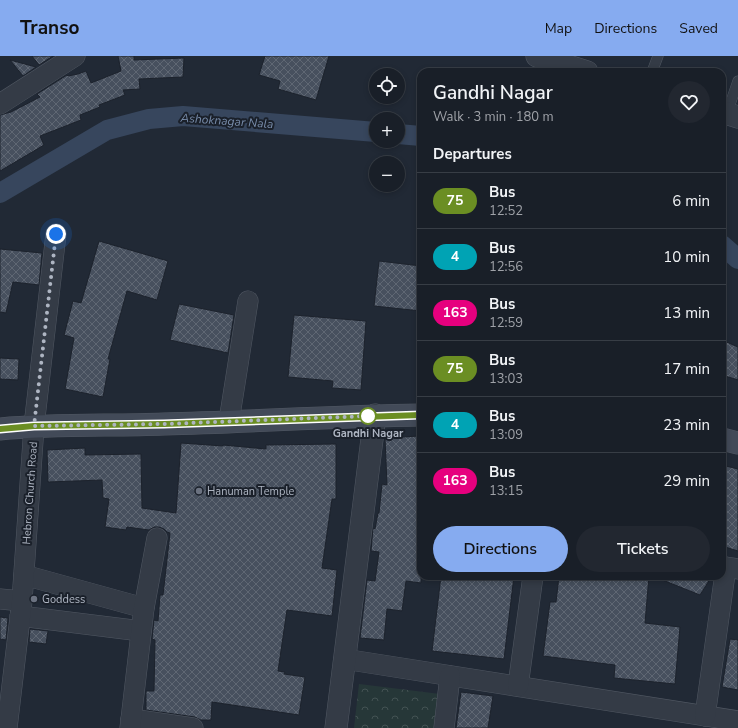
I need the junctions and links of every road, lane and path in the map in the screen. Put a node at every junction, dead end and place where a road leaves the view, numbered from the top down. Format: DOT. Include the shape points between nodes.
graph roads {
  1 [pos="75,56"];
  2 [pos="537,56"];
  3 [pos="658,56"];
  4 [pos="574,68"];
  5 [pos="654,68"];
  6 [pos="738,81"];
  7 [pos="0,104"];
  8 [pos="729,114"];
  9 [pos="56,234"];
  10 [pos="248,301"];
  11 [pos="417,415"];
  12 [pos="375,416"];
  13 [pos="229,421"];
  14 [pos="34,426"];
  15 [pos="0,429"];
  16 [pos="726,440"];
  17 [pos="738,443"];
  18 [pos="156,538"];
  19 [pos="726,567"];
  20 [pos="738,569"];
  21 [pos="24,575"];
  22 [pos="532,580"];
  23 [pos="724,580"];
  24 [pos="0,598"];
  25 [pos="21,608"];
  26 [pos="144,608"];
  27 [pos="141,631"];
  28 [pos="344,659"];
  29 [pos="450,676"];
  30 [pos="518,686"];
  31 [pos="705,716"];
  32 [pos="738,721"];
  33 [pos="130,724"];
  34 [pos="7,728"];
  35 [pos="193,728"];
  36 [pos="336,728"];
  37 [pos="444,728"];
  1 -- 7 [label="street"];
  2 -- 4 [label="street"];
  3 -- 5 [label="lane"];
  6 -- 8 [label="lane"];
  9 -- 14 [label="street, Hebron Church Road"];
  10 -- 13 [label="street"];
  11 -- 12 [label="main road"];
  12 -- 13 [label="main road"];
  12 -- 28 [label="street"];
  13 -- 14 [label="main road"];
  14 -- 15 [label="main road"];
  14 -- 21 [label="street, Hebron Church Road"];
  16 -- 17 [label="main road"];
  18 -- 26 [label="street"];
  19 -- 20 [label="street"];
  21 -- 25 [label="street, Hebron Church Road"];
  21 -- 26 [label="street"];
  22 -- 30 [label="street"];
  23 -- 31 [label="street"];
  24 -- 25 [label="street"];
  25 -- 27 [label="street"];
  25 -- 34 [label="street, Hebron Church Road"];
  26 -- 27 [label="street"];
  27 -- 33 [label="street"];
  28 -- 29 [label="street"];
  28 -- 36 [label="street"];
  29 -- 30 [label="street"];
  29 -- 37 [label="street"];
  30 -- 31 [label="street"];
  31 -- 32 [label="street"];
  33 -- 35 [label="street"];
}
